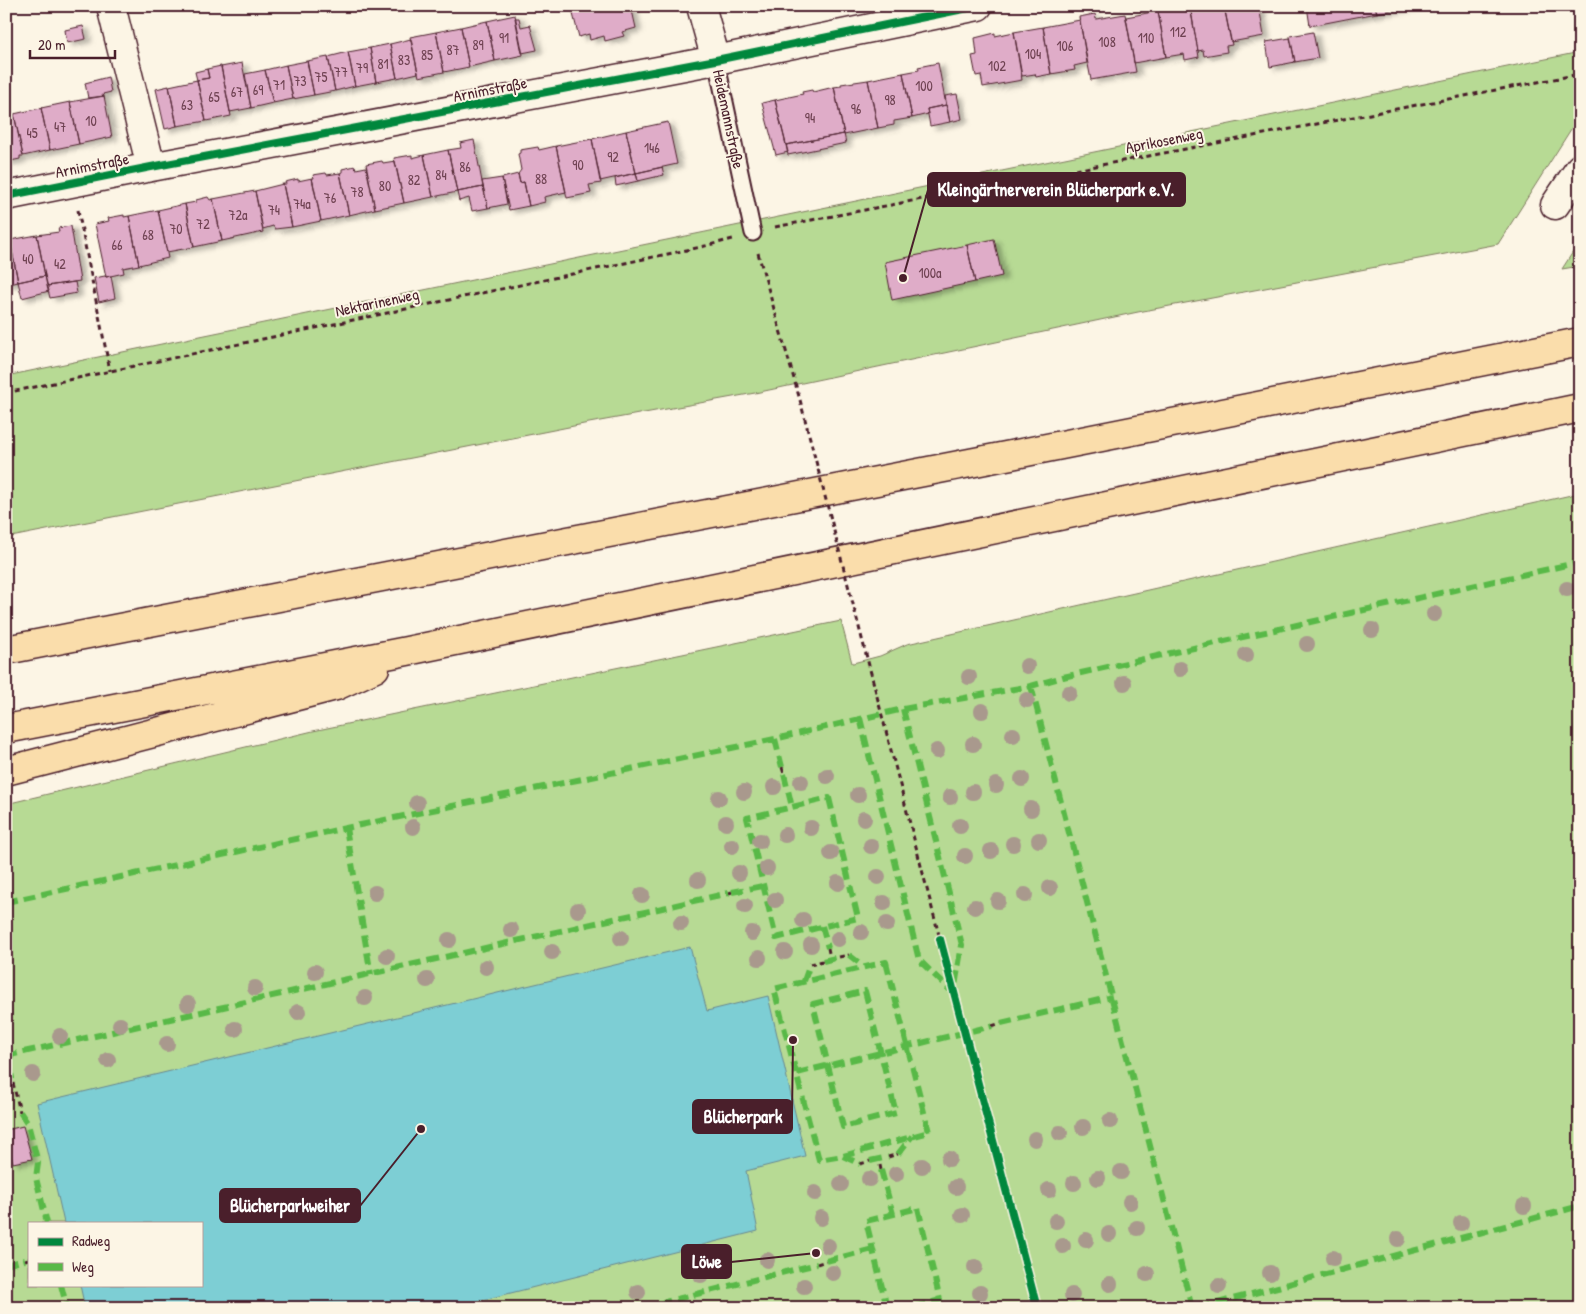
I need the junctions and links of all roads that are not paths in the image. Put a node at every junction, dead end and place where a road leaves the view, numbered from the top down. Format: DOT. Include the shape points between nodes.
graph roads {
  1 [pos="110,6"];
  2 [pos="701,6"];
  3 [pos="978,6"];
  4 [pos="716,60"];
  5 [pos="151,167"];
  6 [pos="1580,168"];
  7 [pos="6,196"];
  8 [pos="1555,205"];
  9 [pos="753,233"];
  10 [pos="1580,342"];
  11 [pos="1580,408"];
  12 [pos="6,650"];
  13 [pos="408,652"];
  14 [pos="6,729"];
  15 [pos="6,771"];
  1 -- 5 [label="street"];
  2 -- 4 [label="street, Heidemannstraße"];
  3 -- 4 [label="street, Arnimstraße"];
  4 -- 5 [label="street, Arnimstraße"];
  4 -- 9 [label="lane, Heidemannstraße"];
  5 -- 7 [label="street, Arnimstraße"];
  6 -- 8 [label="street"];
  10 -- 12 [label="highway"];
  11 -- 13 [label="highway"];
  13 -- 14 [label="highway"];
  13 -- 15 [label="highway" via="336,686"];
}
